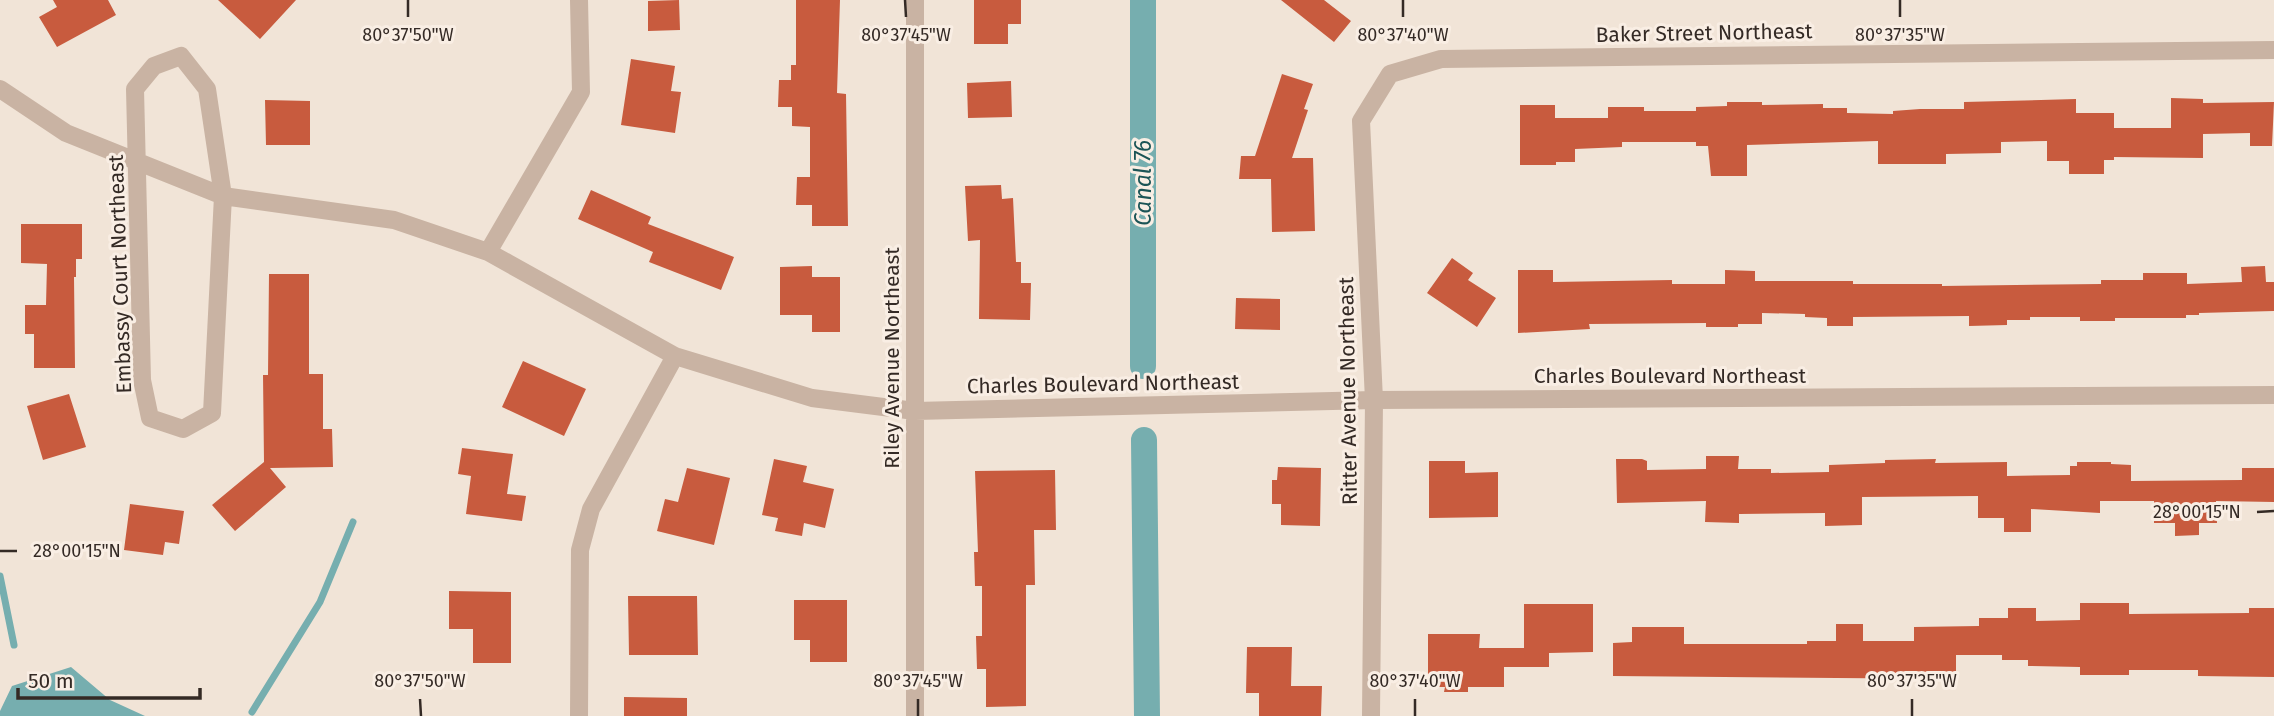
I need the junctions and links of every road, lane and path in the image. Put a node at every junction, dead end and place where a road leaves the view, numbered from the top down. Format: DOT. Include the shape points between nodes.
graph roads {
  1 [pos="579,0"];
  2 [pos="915,0"];
  3 [pos="2274,50"];
  4 [pos="1390,74"];
  5 [pos="0,89"];
  6 [pos="138,162"];
  7 [pos="223,197"];
  8 [pos="488,251"];
  9 [pos="675,356"];
  10 [pos="2274,395"];
  11 [pos="1374,400"];
  12 [pos="915,411"];
  13 [pos="579,716"];
  14 [pos="915,716"];
  15 [pos="1371,716"];
  1 -- 8 [label="street" via="581,92"];
  2 -- 12 [label="street, Riley Avenue Northeast"];
  3 -- 4 [label="street, Baker Street Northeast" via="1441,59"];
  4 -- 11 [label="street, Ritter Avenue Northeast" via="1362,121"];
  5 -- 6 [label="street, Charles Boulevard Northeast" via="66,133"];
  6 -- 7 [label="street, Charles Boulevard Northeast"];
  6 -- 7 [label="street, Embassy Court Northeast" via="135,89 154,66 181,56 207,89"];
  6 -- 7 [label="street, Embassy Court Northeast" via="142,380 150,418 183,429 212,413"];
  7 -- 8 [label="street, Charles Boulevard Northeast" via="394,220"];
  8 -- 9 [label="street, Charles Boulevard Northeast"];
  9 -- 12 [label="street, Charles Boulevard Northeast" via="812,398"];
  9 -- 13 [label="street" via="590,509 580,551"];
  10 -- 11 [label="street, Charles Boulevard Northeast"];
  11 -- 12 [label="street, Charles Boulevard Northeast"];
  11 -- 15 [label="street, Ritter Avenue Northeast"];
  12 -- 14 [label="street, Riley Avenue Northeast"];
}
